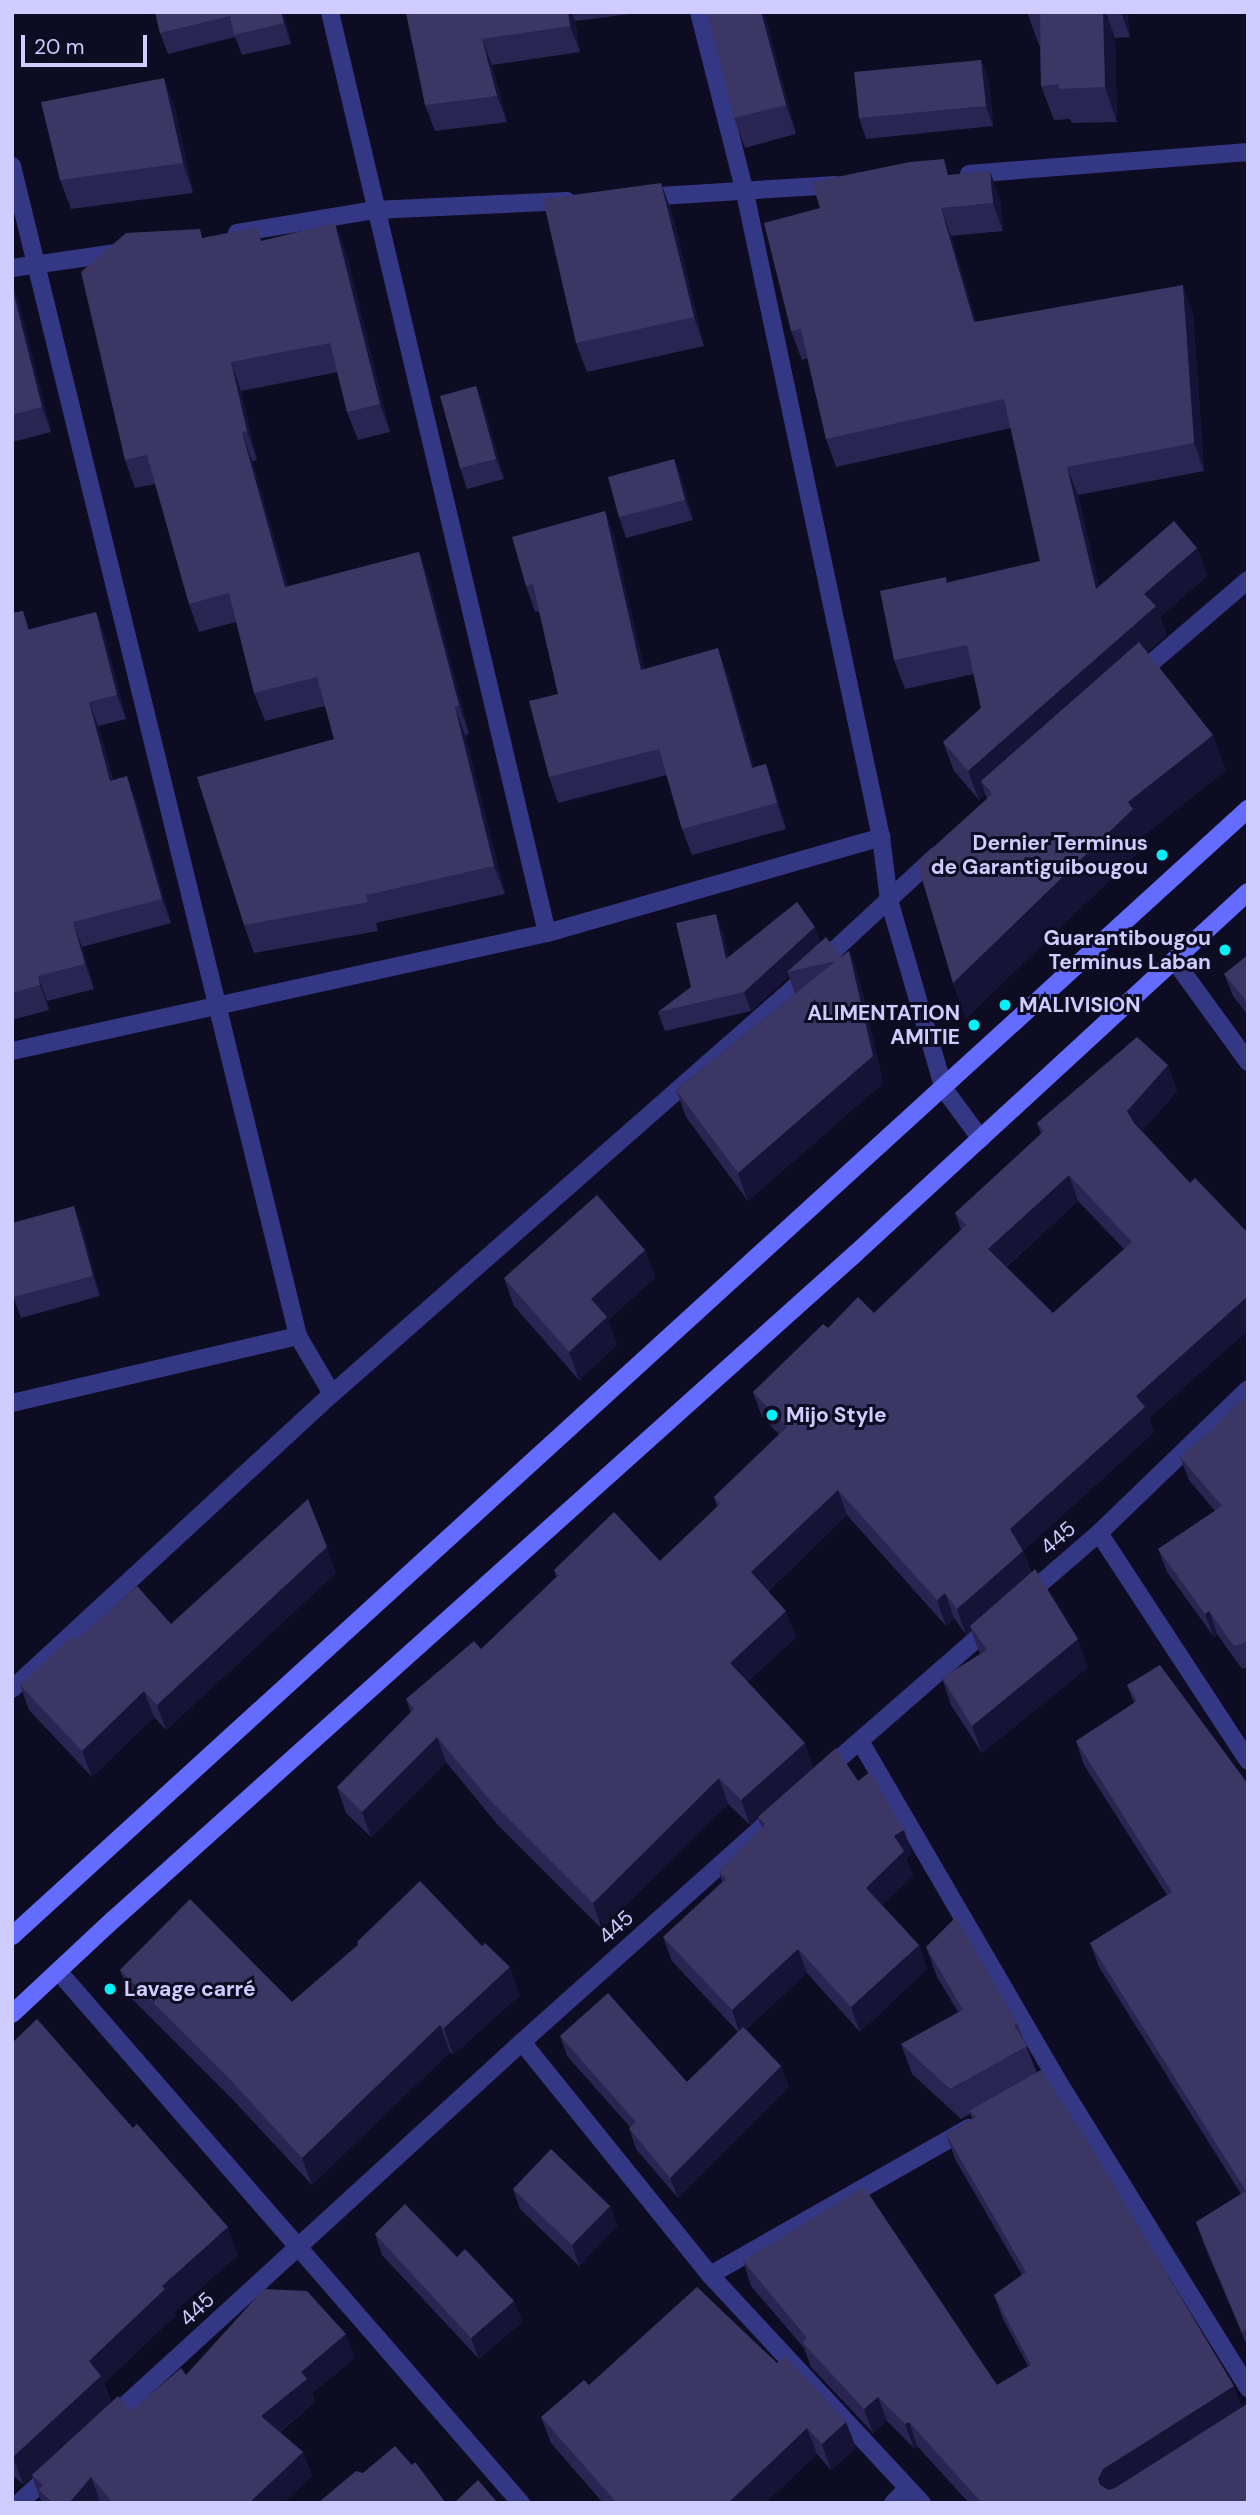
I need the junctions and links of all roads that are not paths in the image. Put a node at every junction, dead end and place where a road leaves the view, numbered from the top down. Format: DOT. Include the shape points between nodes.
graph roads {
  1 [pos="330,12"];
  2 [pos="699,12"];
  3 [pos="1248,152"];
  4 [pos="12,166"];
  5 [pos="949,176"];
  6 [pos="854,184"];
  7 [pos="745,192"];
  8 [pos="622,198"];
  9 [pos="581,200"];
  10 [pos="375,210"];
  11 [pos="212,237"];
  12 [pos="145,248"];
  13 [pos="36,266"];
  14 [pos="12,268"];
  15 [pos="1248,580"];
  16 [pos="1122,688"];
  17 [pos="1248,809"];
  18 [pos="881,837"];
  19 [pos="949,844"];
  20 [pos="1248,892"];
  21 [pos="889,900"];
  22 [pos="548,933"];
  23 [pos="1174,960"];
  24 [pos="215,1004"];
  25 [pos="12,1051"];
  26 [pos="1248,1062"];
  27 [pos="944,1089"];
  28 [pos="981,1139"];
  29 [pos="298,1336"];
  30 [pos="1248,1389"];
  31 [pos="332,1394"];
  32 [pos="12,1404"];
  33 [pos="1099,1533"];
  34 [pos="12,1689"];
  35 [pos="860,1741"];
  36 [pos="1248,1761"];
  37 [pos="808,1786"];
  38 [pos="788,1805"];
  39 [pos="12,1936"];
  40 [pos="58,1971"];
  41 [pos="12,2014"];
  42 [pos="522,2042"];
  43 [pos="985,2119"];
  44 [pos="297,2247"];
  45 [pos="710,2275"];
  46 [pos="1248,2388"];
  47 [pos="91,2436"];
  48 [pos="71,2455"];
  49 [pos="908,2488"];
  50 [pos="19,2503"];
  51 [pos="521,2503"];
  52 [pos="893,2503"];
  53 [pos="922,2503"];
  1 -- 10 [label="street"];
  2 -- 7 [label="street"];
  3 -- 5 [label="street"];
  4 -- 13 [label="street"];
  6 -- 7 [label="street"];
  7 -- 8 [label="street"];
  7 -- 18 [label="street"];
  9 -- 10 [label="street"];
  10 -- 11 [label="street"];
  10 -- 22 [label="street"];
  12 -- 13 [label="street"];
  13 -- 14 [label="street"];
  13 -- 24 [label="street"];
  15 -- 16 [label="street"];
  17 -- 27 [label="main road"];
  18 -- 21 [label="street"];
  18 -- 22 [label="street"];
  19 -- 21 [label="street"];
  20 -- 23 [label="main road"];
  21 -- 27 [label="street"];
  21 -- 31 [label="street"];
  22 -- 24 [label="street"];
  23 -- 26 [label="street"];
  23 -- 28 [label="main road"];
  24 -- 25 [label="street"];
  24 -- 29 [label="street"];
  27 -- 28 [label="street"];
  27 -- 39 [label="main road"];
  28 -- 40 [label="main road"];
  29 -- 31 [label="street"];
  29 -- 32 [label="street"];
  30 -- 33 [label="street, 445"];
  31 -- 34 [label="street"];
  33 -- 35 [label="street, 445"];
  33 -- 36 [label="street"];
  35 -- 37 [label="street, 445"];
  35 -- 46 [label="street" via="1050,2082"];
  38 -- 42 [label="street, 445"];
  40 -- 41 [label="main road"];
  40 -- 44 [label="street"];
  42 -- 44 [label="street, 445"];
  42 -- 45 [label="street"];
  43 -- 45 [label="street"];
  44 -- 47 [label="street, 445"];
  44 -- 51 [label="street"];
  45 -- 49 [label="street"];
  48 -- 50 [label="street"];
  49 -- 52 [label="street"];
  49 -- 53 [label="street"];
}
